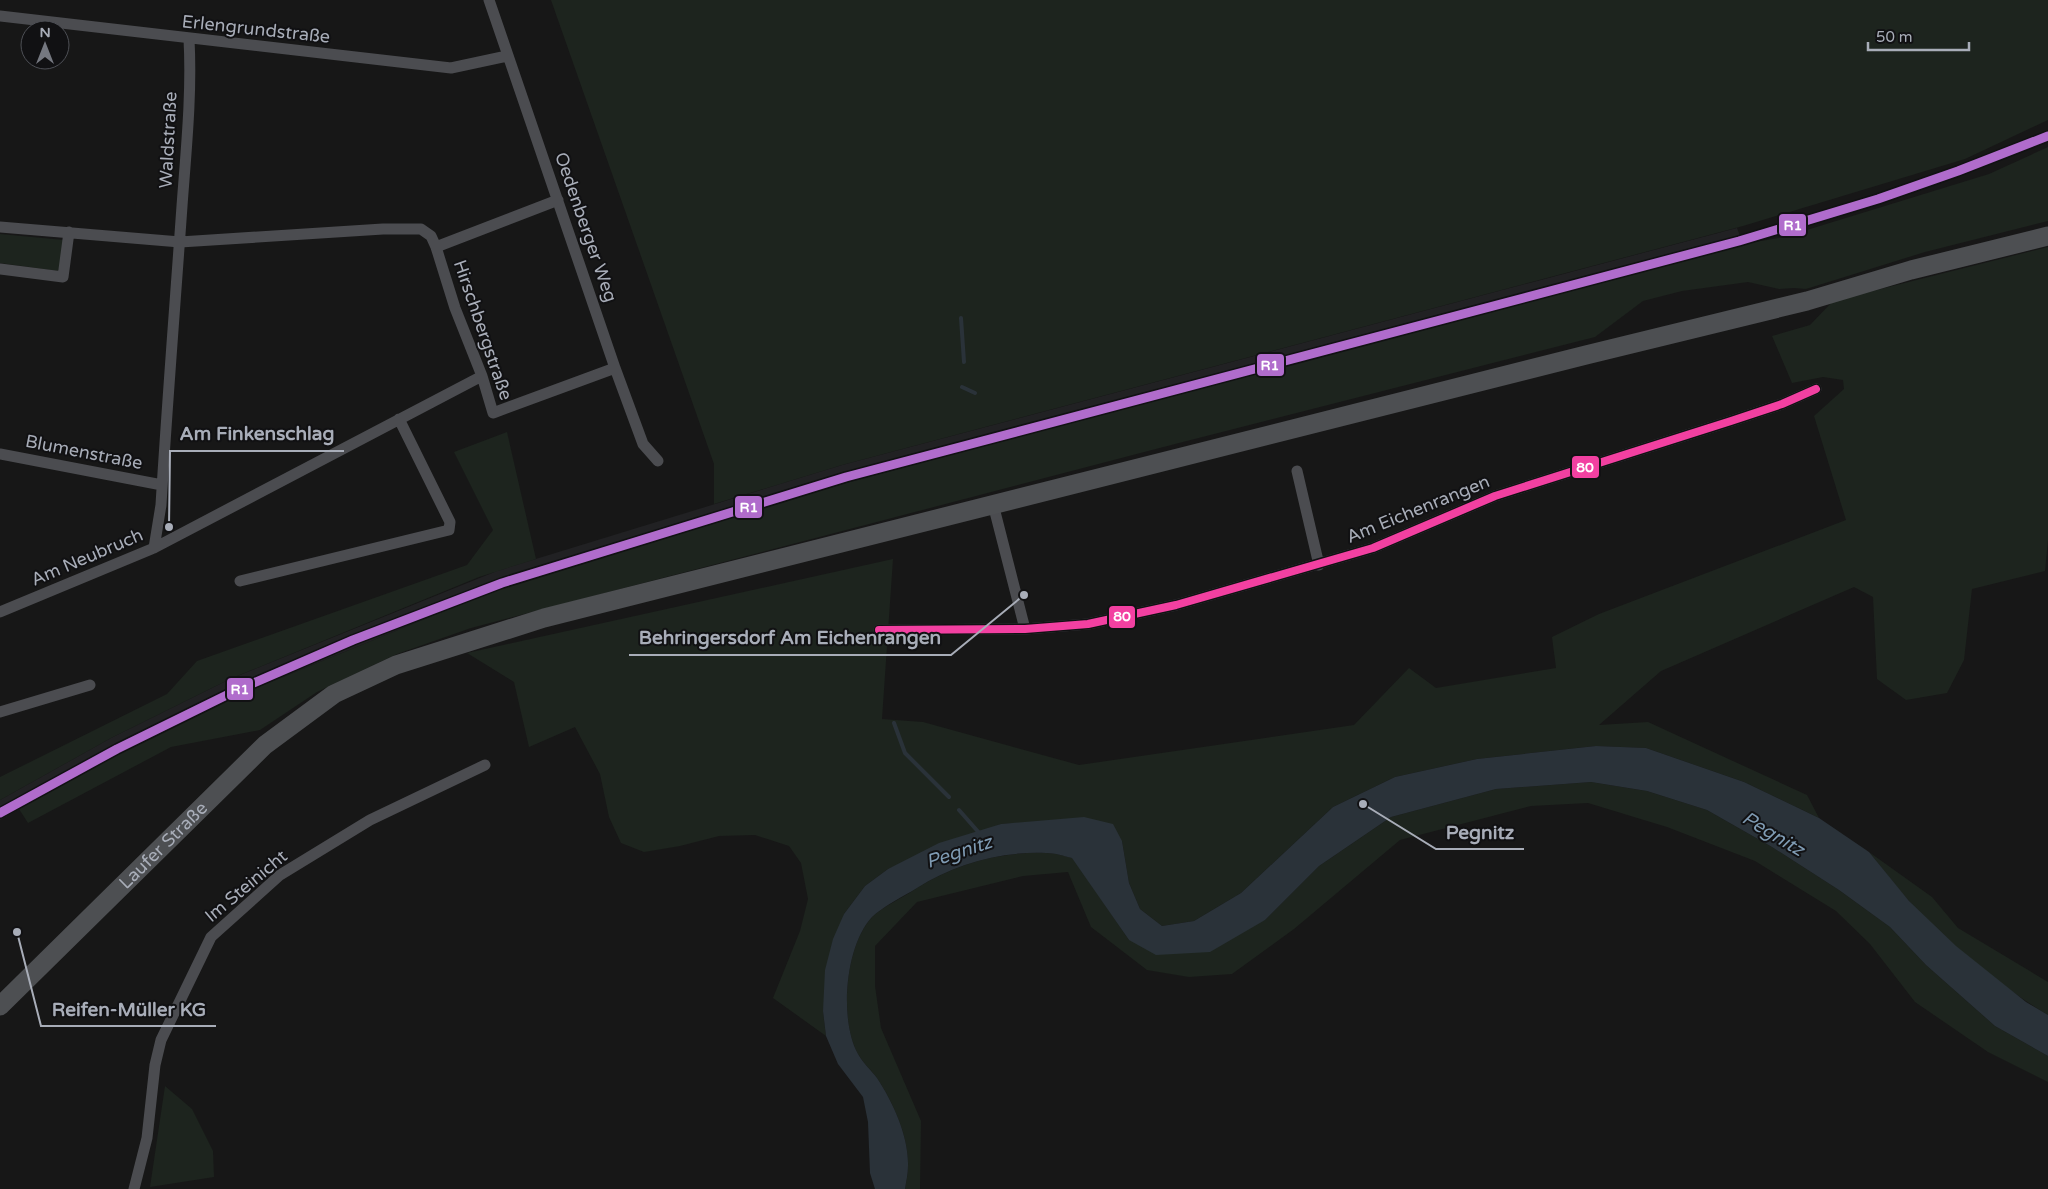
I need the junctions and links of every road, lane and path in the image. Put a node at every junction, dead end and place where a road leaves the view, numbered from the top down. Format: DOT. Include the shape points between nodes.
graph roads {
  1 [pos="489,0"];
  2 [pos="0,16"];
  3 [pos="189,39"];
  4 [pos="507,56"];
  5 [pos="558,200"];
  6 [pos="0,227"];
  7 [pos="69,232"];
  8 [pos="2048,236"];
  9 [pos="180,242"];
  10 [pos="436,247"];
  11 [pos="0,269"];
  12 [pos="615,368"];
  13 [pos="482,376"];
  14 [pos="1816,389"];
  15 [pos="399,419"];
  16 [pos="0,454"];
  17 [pos="658,461"];
  18 [pos="1297,471"];
  19 [pos="162,485"];
  20 [pos="993,504"];
  21 [pos="154,548"];
  22 [pos="1319,565"];
  23 [pos="240,581"];
  24 [pos="0,612"];
  25 [pos="1025,629"];
  26 [pos="879,630"];
  27 [pos="90,685"];
  28 [pos="0,712"];
  29 [pos="485,765"];
  30 [pos="0,1006"];
  31 [pos="134,1189"];
  1 -- 4 [label="street, Oedenberger Weg"];
  2 -- 3 [label="street, Erlengrundstraße"];
  3 -- 4 [label="street, Erlengrundstraße" via="451,68"];
  3 -- 9 [label="street, Waldstraße"];
  4 -- 5 [label="street, Oedenberger Weg"];
  5 -- 10 [label="street, Hirschbergstraße"];
  5 -- 12 [label="street, Oedenberger Weg"];
  6 -- 7 [label="street"];
  7 -- 9 [label="street"];
  7 -- 11 [label="street" via="63,278"];
  8 -- 20 [label="main road, Laufer Straße" via="1911,270 1807,301"];
  9 -- 10 [label="street, Hirschbergstraße" via="421,229"];
  9 -- 19 [label="street, Waldstraße"];
  10 -- 13 [label="street, Hirschbergstraße" via="455,308"];
  12 -- 13 [label="street, Hirschbergstraße" via="493,413"];
  12 -- 17 [label="street, Oedenberger Weg" via="643,444"];
  13 -- 15 [label="street, Am Neubruch"];
  14 -- 22 [label="street, Am Eichenrangen" via="1782,404 1495,496 1373,548"];
  15 -- 21 [label="street, Am Neubruch"];
  15 -- 23 [label="street" via="450,522 449,530"];
  16 -- 19 [label="street, Blumenstraße"];
  18 -- 22 [label="street"];
  19 -- 21 [label="street, Waldstraße"];
  20 -- 25 [label="street"];
  20 -- 30 [label="main road, Laufer Straße" via="544,618 396,665 334,694 265,745"];
  21 -- 24 [label="street, Am Neubruch"];
  22 -- 25 [label="street, Am Eichenrangen" via="1124,617 1088,624"];
  25 -- 26 [label="street, Am Eichenrangen"];
  27 -- 28 [label="street"];
  29 -- 31 [label="street, Im Steinicht" via="370,820 280,875 211,937 161,1040 147,1138"];
}
